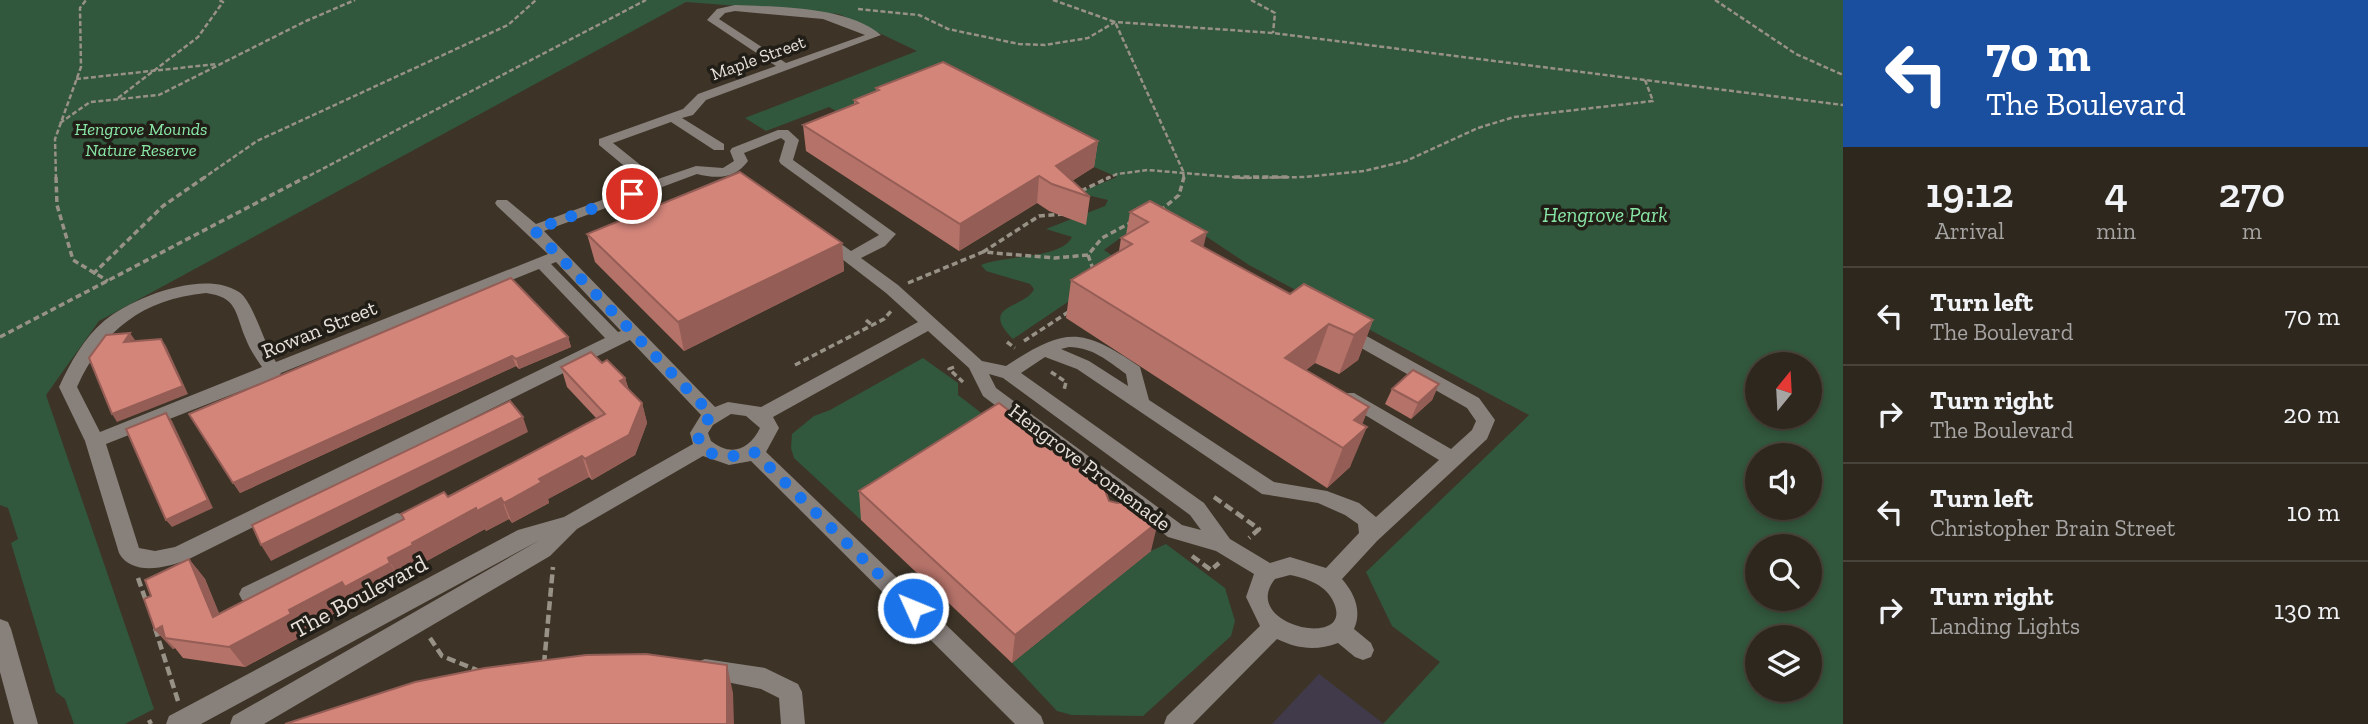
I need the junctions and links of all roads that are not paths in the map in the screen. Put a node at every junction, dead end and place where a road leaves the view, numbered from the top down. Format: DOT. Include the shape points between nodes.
graph roads {
  1 [pos="785,67"];
  2 [pos="673,118"];
  3 [pos="719,148"];
  4 [pos="656,185"];
  5 [pos="502,203"];
  6 [pos="807,226"];
  7 [pos="534,230"];
  8 [pos="850,258"];
  9 [pos="552,261"];
  10 [pos="929,323"];
  11 [pos="1329,324"];
  12 [pos="624,336"];
  13 [pos="976,365"];
  14 [pos="273,372"];
  15 [pos="1009,373"];
  16 [pos="1336,389"];
  17 [pos="712,415"];
  18 [pos="762,415"];
  19 [pos="95,441"];
  20 [pos="702,448"];
  21 [pos="754,452"];
  22 [pos="1452,459"];
  23 [pos="397,521"];
  24 [pos="570,523"];
  25 [pos="1370,535"];
  26 [pos="1223,545"];
  27 [pos="1268,572"];
  28 [pos="1328,580"];
  29 [pos="250,594"];
  30 [pos="1274,627"];
  31 [pos="0,629"];
  32 [pos="1340,631"];
  33 [pos="1363,650"];
  34 [pos="678,669"];
  35 [pos="179,714"];
  36 [pos="26,724"];
  37 [pos="243,724"];
  38 [pos="793,724"];
  39 [pos="1032,724"];
  40 [pos="1176,724"];
  1 -- 1 [label="street, Maple Street" via="875,35 827,15 735,8 721,11 712,20"];
  1 -- 2 [label="street, Maple Street" via="702,97 688,112"];
  2 -- 3 [label="street"];
  2 -- 4 [label="street, Maple Street" via="604,142"];
  4 -- 7 [label="street"];
  4 -- 8 [label="street" via="696,170 738,174 741,161 737,151 783,133 792,140 786,161 888,234"];
  5 -- 7 [label="street"];
  6 -- 8 [label="street, Hengrove Promenade"];
  7 -- 9 [label="street"];
  8 -- 10 [label="street, Hengrove Promenade"];
  9 -- 12 [label="street"];
  9 -- 14 [label="street, Rowan Street"];
  10 -- 13 [label="street, Hengrove Promenade"];
  10 -- 18 [label="street"];
  11 -- 22 [label="street" via="1473,403 1486,420 1480,434"];
  12 -- 17 [label="street"];
  12 -- 19 [label="street" via="180,554 155,561 130,553"];
  13 -- 15 [label="street, Hengrove Promenade"];
  13 -- 26 [label="street, Hengrove Promenade" via="989,392 1129,510 1175,531"];
  14 -- 19 [label="street, Rowan Street"];
  14 -- 19 [label="street" via="233,295 214,287 194,289 130,310 82,356 68,387"];
  15 -- 25 [label="street" via="1042,351 1062,355 1269,489 1320,496 1352,509 1367,520"];
  15 -- 26 [label="street, Hengrove Promenade" via="1197,509"];
  16 -- 22 [label="street"];
  17 -- 18 [label="street" via="728,408 747,408"];
  17 -- 20 [label="street" via="700,427"];
  18 -- 21 [label="street" via="770,428"];
  20 -- 21 [label="street" via="718,457"];
  20 -- 24 [label="street, The Boulevard"];
  21 -- 39 [label="street"];
  22 -- 25 [label="street"];
  23 -- 29 [label="street"];
  24 -- 35 [label="street, The Boulevard" via="525,537"];
  24 -- 37 [label="street, The Boulevard" via="543,550"];
  25 -- 28 [label="street"];
  26 -- 27 [label="street, Hengrove Promenade"];
  27 -- 28 [label="street" via="1290,566"];
  27 -- 30 [label="street" via="1261,580 1257,600"];
  28 -- 32 [label="street" via="1338,589 1348,612"];
  30 -- 32 [label="street" via="1306,640 1320,640"];
  30 -- 40 [label="street"];
  31 -- 36 [label="street"];
  32 -- 33 [label="street"];
  34 -- 38 [label="street" via="718,670 765,679 790,692"];
}
